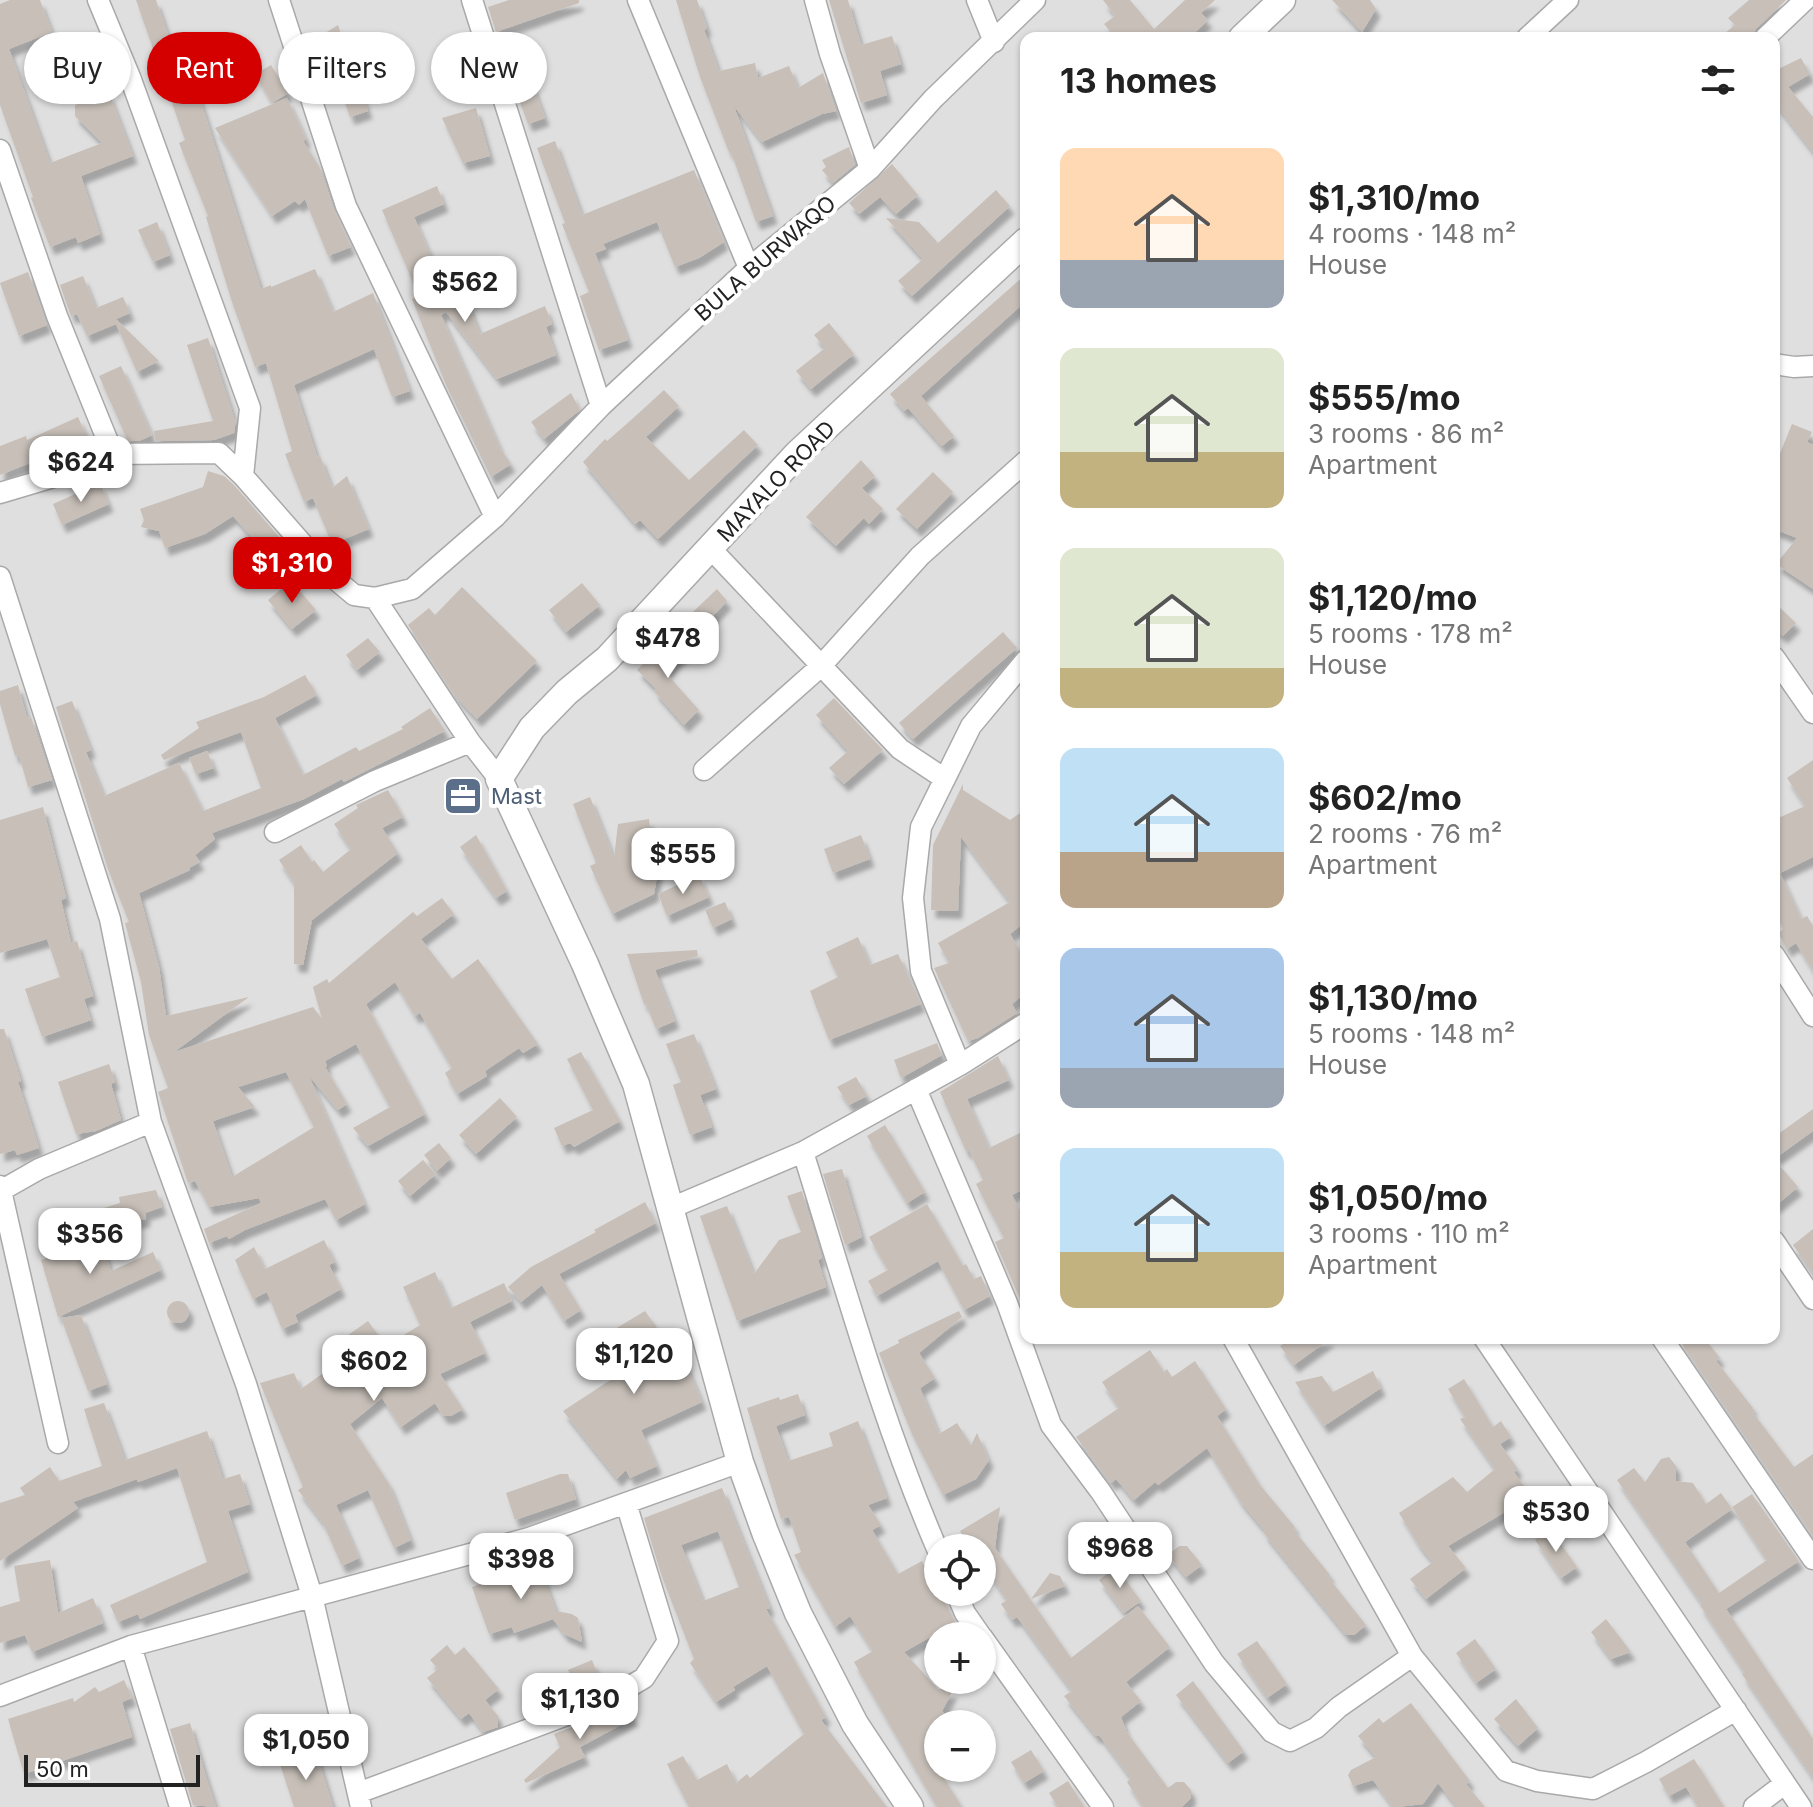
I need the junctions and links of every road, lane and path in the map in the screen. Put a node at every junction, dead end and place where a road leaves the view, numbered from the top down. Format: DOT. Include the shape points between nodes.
graph roads {
  1 [pos="98,0"];
  2 [pos="279,0"];
  3 [pos="472,0"];
  4 [pos="638,0"];
  5 [pos="815,0"];
  6 [pos="977,0"];
  7 [pos="1035,0"];
  8 [pos="1282,0"];
  9 [pos="1568,0"];
  10 [pos="1805,0"];
  11 [pos="1248,32"];
  12 [pos="1533,32"];
  13 [pos="1771,32"];
  14 [pos="994,42"];
  15 [pos="0,150"];
  16 [pos="870,169"];
  17 [pos="1020,247"];
  18 [pos="749,268"];
  19 [pos="1780,365"];
  20 [pos="1813,366"];
  21 [pos="601,406"];
  22 [pos="113,454"];
  23 [pos="1020,466"];
  24 [pos="243,476"];
  25 [pos="0,493"];
  26 [pos="495,517"];
  27 [pos="711,549"];
  28 [pos="0,577"];
  29 [pos="375,598"];
  30 [pos="1780,666"];
  31 [pos="820,667"];
  32 [pos="1020,667"];
  33 [pos="1813,713"];
  34 [pos="470,742"];
  35 [pos="704,770"];
  36 [pos="499,779"];
  37 [pos="945,779"];
  38 [pos="275,832"];
  39 [pos="1780,964"];
  40 [pos="1813,1016"];
  41 [pos="1020,1027"];
  42 [pos="960,1065"];
  43 [pos="916,1089"];
  44 [pos="151,1122"];
  45 [pos="803,1152"];
  46 [pos="1,1188"];
  47 [pos="671,1208"];
  48 [pos="1780,1250"];
  49 [pos="1813,1299"];
  50 [pos="1020,1339"];
  51 [pos="1022,1344"];
  52 [pos="1236,1344"];
  53 [pos="1488,1344"];
  54 [pos="1666,1344"];
  55 [pos="58,1443"];
  56 [pos="740,1462"];
  57 [pos="626,1503"];
  58 [pos="931,1534"];
  59 [pos="1813,1559"];
  60 [pos="312,1596"];
  61 [pos="131,1646"];
  62 [pos="1412,1656"];
  63 [pos="996,1657"];
  64 [pos="0,1696"];
  65 [pos="1736,1710"];
  66 [pos="1783,1785"];
  67 [pos="359,1800"];
  68 [pos="180,1807"];
  69 [pos="910,1807"];
  70 [pos="1103,1807"];
  71 [pos="1754,1807"];
  72 [pos="1801,1807"];
  1 -- 24 [label="street" via="250,408"];
  2 -- 26 [label="street" via="346,206"];
  3 -- 21 [label="street"];
  4 -- 18 [label="street"];
  5 -- 16 [label="street"];
  6 -- 14 [label="street"];
  7 -- 14 [label="street, BULA BURWAQO"];
  8 -- 11 [label="street"];
  9 -- 12 [label="street"];
  10 -- 13 [label="street"];
  14 -- 16 [label="street, BULA BURWAQO"];
  15 -- 22 [label="street" via="57,316"];
  16 -- 18 [label="street, BULA BURWAQO"];
  17 -- 27 [label="street, MAYALO ROAD" via="797,454"];
  18 -- 21 [label="street, BULA BURWAQO"];
  19 -- 20 [label="street"];
  21 -- 26 [label="street, BULA BURWAQO"];
  22 -- 24 [label="street" via="219,453"];
  22 -- 25 [label="street"];
  23 -- 31 [label="street" via="920,556"];
  24 -- 29 [label="street" via="329,574 354,595"];
  26 -- 29 [label="street, BULA BURWAQO" via="412,589"];
  27 -- 31 [label="street"];
  27 -- 36 [label="street, MAYALO ROAD" via="607,659 532,728"];
  28 -- 44 [label="street" via="110,919"];
  29 -- 34 [label="street"];
  30 -- 33 [label="street"];
  31 -- 35 [label="street"];
  31 -- 37 [label="street" via="900,749"];
  32 -- 37 [label="street" via="971,726"];
  34 -- 36 [label="street"];
  34 -- 38 [label="street" via="375,781"];
  36 -- 47 [label="street" via="636,1084"];
  37 -- 42 [label="street" via="921,827 913,898 921,971"];
  39 -- 40 [label="street"];
  41 -- 42 [label="street"];
  42 -- 43 [label="street"];
  43 -- 45 [label="street"];
  43 -- 50 [label="street"];
  44 -- 46 [label="street"];
  44 -- 60 [label="street" via="246,1384"];
  45 -- 47 [label="street"];
  45 -- 58 [label="street" via="882,1409"];
  46 -- 55 [label="street"];
  47 -- 56 [label="street"];
  48 -- 49 [label="street"];
  51 -- 62 [label="street" via="1051,1425 1214,1663 1272,1732 1290,1741 1316,1728"];
  52 -- 62 [label="street"];
  53 -- 65 [label="street"];
  54 -- 59 [label="street"];
  56 -- 57 [label="street"];
  56 -- 69 [label="street" via="798,1613 855,1724"];
  57 -- 60 [label="street" via="529,1538"];
  57 -- 67 [label="street" via="668,1641 644,1678 607,1700"];
  60 -- 61 [label="street"];
  60 -- 67 [label="street"];
  61 -- 64 [label="street"];
  61 -- 68 [label="street"];
  62 -- 65 [label="street" via="1506,1771 1537,1781 1593,1789"];
  63 -- 70 [label="street"];
  65 -- 66 [label="street"];
  66 -- 71 [label="street"];
  66 -- 72 [label="street"];
}
